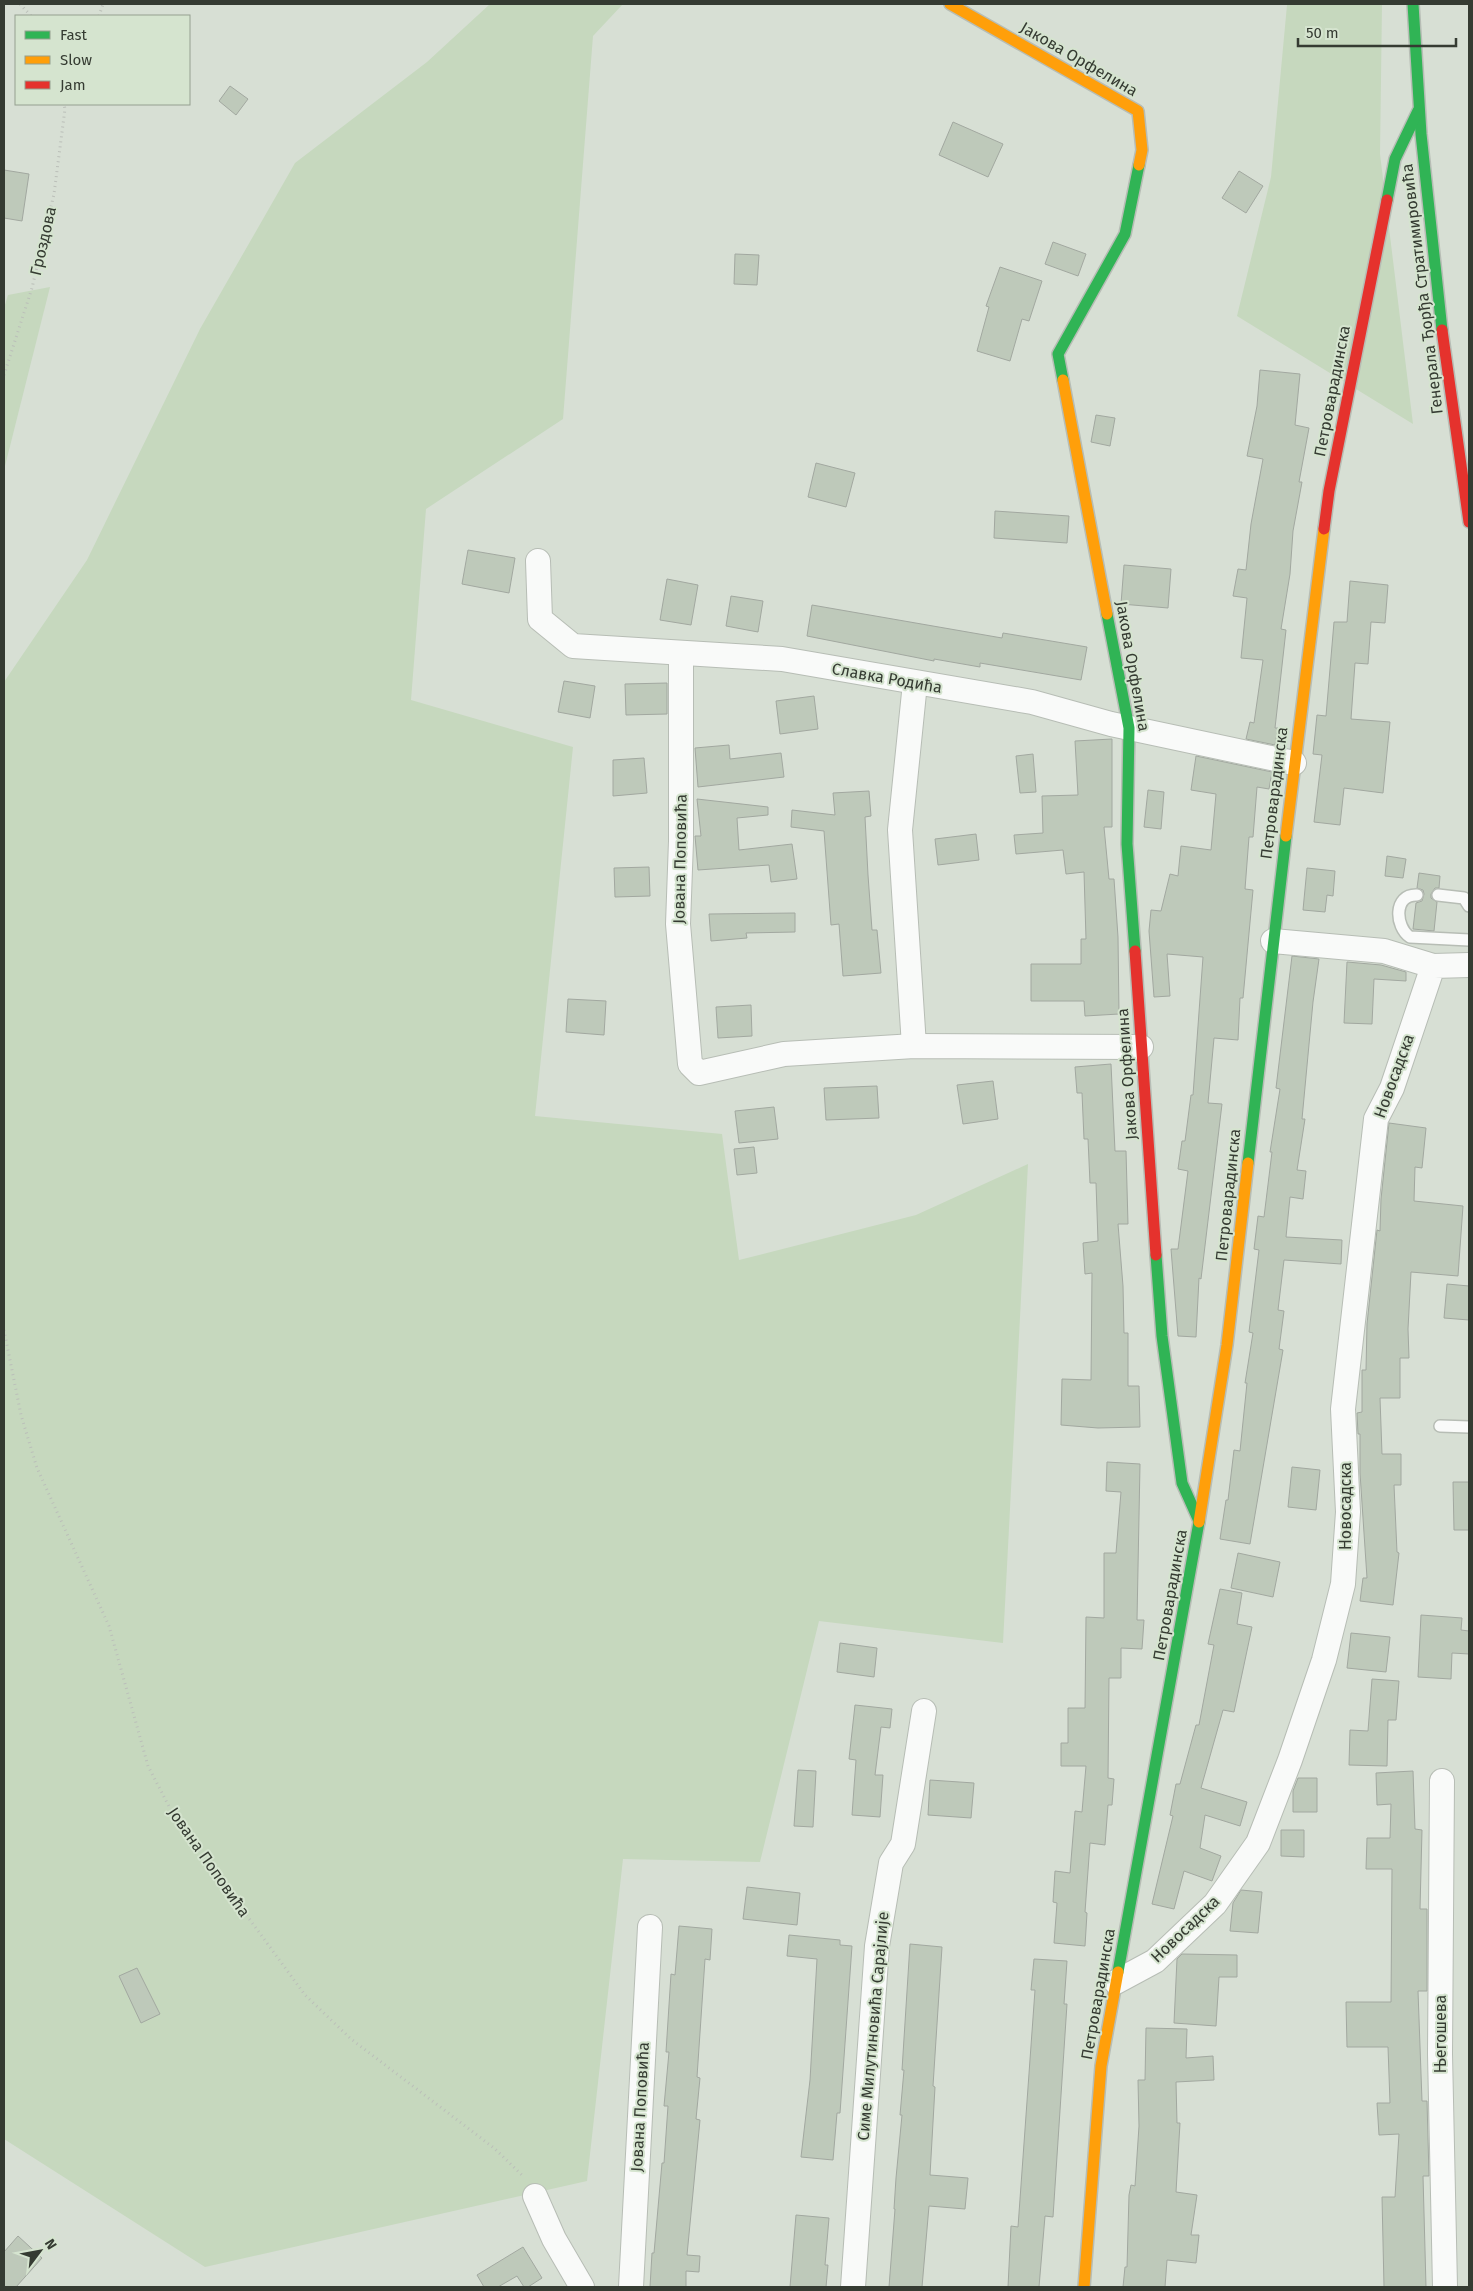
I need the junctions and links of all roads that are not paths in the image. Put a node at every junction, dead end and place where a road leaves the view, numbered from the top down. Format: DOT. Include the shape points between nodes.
graph roads {
  1 [pos="950,4"];
  2 [pos="1413,4"];
  3 [pos="1418,111"];
  4 [pos="1469,522"];
  5 [pos="538,561"];
  6 [pos="681,654"];
  7 [pos="915,683"];
  8 [pos="1129,728"];
  9 [pos="1294,763"];
  10 [pos="1417,895"];
  11 [pos="1438,895"];
  12 [pos="1469,906"];
  13 [pos="1469,940"];
  14 [pos="1273,941"];
  15 [pos="1469,965"];
  16 [pos="1433,966"];
  17 [pos="914,1046"];
  18 [pos="1142,1047"];
  19 [pos="1440,1426"];
  20 [pos="1469,1427"];
  21 [pos="1199,1521"];
  22 [pos="924,1711"];
  23 [pos="1442,1781"];
  24 [pos="650,1927"];
  25 [pos="1116,1982"];
  26 [pos="535,2196"];
  27 [pos="582,2287"];
  28 [pos="630,2287"];
  29 [pos="853,2287"];
  30 [pos="1084,2287"];
  31 [pos="1446,2287"];
  1 -- 8 [label="street, Јакова Орфелина" via="1138,111 1142,150 1126,234 1058,354"];
  2 -- 3 [label="street, Генерала Ђорђа Стратимировића"];
  3 -- 4 [label="street, Генерала Ђорђа Стратимировића" via="1430,233"];
  3 -- 9 [label="street, Петроварадинска" via="1395,159 1329,490"];
  5 -- 6 [label="street, Славка Родића" via="540,619 573,646"];
  6 -- 7 [label="street, Славка Родића" via="782,659"];
  6 -- 17 [label="street, Јована Поповића" via="678,924 690,1064 699,1073 784,1054"];
  7 -- 8 [label="street, Славка Родића" via="1032,702"];
  7 -- 17 [label="street" via="900,830"];
  8 -- 9 [label="street, Славка Родића"];
  8 -- 18 [label="street, Јакова Орфелина" via="1128,844"];
  9 -- 14 [label="street, Петроварадинска"];
  10 -- 13 [label="lane" via="1402,898 1401,926 1404,933 1410,937"];
  11 -- 12 [label="lane" via="1464,898"];
  14 -- 16 [label="street" via="1384,951"];
  14 -- 21 [label="street, Петроварадинска" via="1228,1345"];
  15 -- 16 [label="street"];
  16 -- 25 [label="street, Новосадска" via="1392,1088 1376,1119 1343,1409 1348,1512 1343,1584 1324,1660 1258,1843 1215,1904 1155,1961"];
  17 -- 18 [label="street"];
  18 -- 21 [label="street, Јакова Орфелина" via="1162,1336 1182,1483"];
  19 -- 20 [label="lane"];
  21 -- 25 [label="street, Петроварадинска"];
  22 -- 29 [label="street, Симе Милутиновића Сарајлије" via="903,1844 891,1863 877,1946"];
  23 -- 31 [label="street, Његошева" via="1440,2054"];
  24 -- 28 [label="street, Јована Поповића"];
  25 -- 30 [label="street, Петроварадинска" via="1102,2066"];
  26 -- 27 [label="street" via="554,2240"];
}
